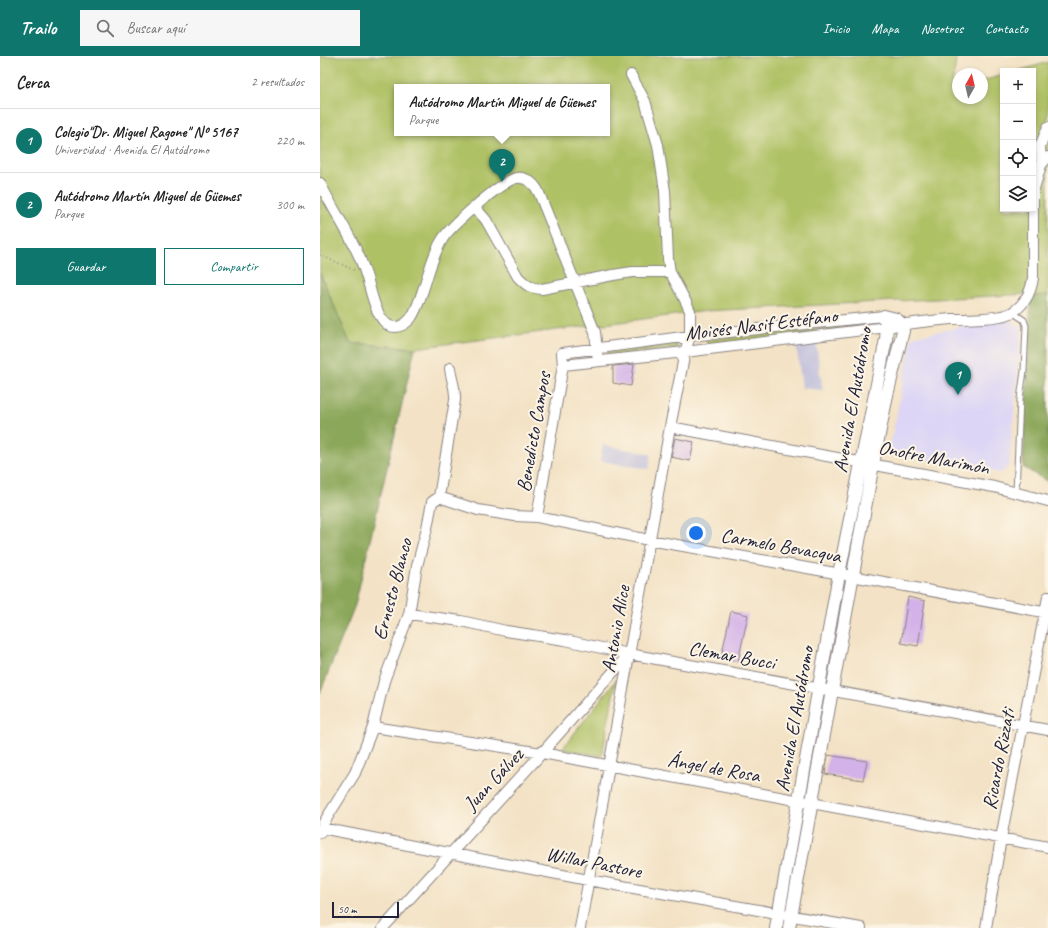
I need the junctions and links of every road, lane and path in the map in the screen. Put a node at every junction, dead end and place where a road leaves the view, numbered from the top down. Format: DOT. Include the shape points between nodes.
graph roads {
  1 [pos="631,75"];
  2 [pos="1048,127"];
  3 [pos="1044,161"];
  4 [pos="320,184"];
  5 [pos="473,208"];
  6 [pos="320,255"];
  7 [pos="670,272"];
  8 [pos="366,273"];
  9 [pos="576,283"];
  10 [pos="1012,312"];
  11 [pos="885,322"];
  12 [pos="902,324"];
  13 [pos="690,336"];
  14 [pos="597,349"];
  15 [pos="685,352"];
  16 [pos="562,353"];
  17 [pos="598,361"];
  18 [pos="563,365"];
  19 [pos="450,368"];
  20 [pos="670,427"];
  21 [pos="861,462"];
  22 [pos="873,464"];
  23 [pos="1016,492"];
  24 [pos="439,496"];
  25 [pos="1048,501"];
  26 [pos="537,518"];
  27 [pos="649,540"];
  28 [pos="839,574"];
  29 [pos="852,576"];
  30 [pos="1048,598"];
  31 [pos="1046,613"];
  32 [pos="409,614"];
  33 [pos="629,654"];
  34 [pos="819,689"];
  35 [pos="832,691"];
  36 [pos="1023,725"];
  37 [pos="373,727"];
  38 [pos="1048,730"];
  39 [pos="542,753"];
  40 [pos="610,766"];
  41 [pos="798,801"];
  42 [pos="812,803"];
  43 [pos="321,831"];
  44 [pos="1001,838"];
  45 [pos="1048,847"];
  46 [pos="450,853"];
  47 [pos="588,880"];
  48 [pos="779,914"];
  49 [pos="792,915"];
  50 [pos="383,928"];
  51 [pos="580,928"];
  52 [pos="776,928"];
  53 [pos="789,928"];
  54 [pos="861,928"];
  55 [pos="986,928"];
  1 -- 7 [label="street" via="645,101 658,145 665,191"];
  2 -- 3 [label="street" via="1040,146"];
  3 -- 10 [label="street" via="1033,192 1032,287 1026,299"];
  4 -- 8 [label="street" via="354,244"];
  5 -- 8 [label="street" via="442,239 417,307 406,323 394,327 380,318"];
  5 -- 9 [label="street" via="486,220 514,271 525,284 542,289"];
  5 -- 9 [label="street" via="516,178 532,182 539,193"];
  6 -- 8 [label="path" via="350,269"];
  7 -- 9 [label="street" via="633,272"];
  7 -- 13 [label="street, Antonio Alice" via="690,311"];
  9 -- 14 [label="street" via="595,332"];
  10 -- 12 [label="street" via="980,318"];
  10 -- 23 [label="lane" via="1024,320 1026,326"];
  11 -- 12 [label="street, Avenida El Autódromo" via="896,319"];
  11 -- 13 [label="street, Moisés Nasif Estéfano"];
  11 -- 15 [label="street, Moisés Nasif Estéfano"];
  11 -- 21 [label="street, Avenida El Autódromo" via="886,339"];
  12 -- 22 [label="street, Avenida El Autódromo" via="903,331"];
  13 -- 14 [label="street, Moisés Nasif Estéfano"];
  13 -- 15 [label="street, Antonio Alice"];
  14 -- 16 [label="street, Moisés Nasif Estéfano"];
  14 -- 17 [label="street"];
  15 -- 17 [label="street, Moisés Nasif Estéfano"];
  15 -- 20 [label="street, Antonio Alice"];
  16 -- 18 [label="street, Benedicto Campos"];
  17 -- 18 [label="street, Moisés Nasif Estéfano"];
  18 -- 26 [label="street, Benedicto Campos"];
  19 -- 24 [label="street, Ernesto Blanco" via="455,400"];
  20 -- 21 [label="street, Onofre Marimón"];
  20 -- 27 [label="street, Antonio Alice"];
  21 -- 22 [label="street, Onofre Marimón"];
  21 -- 28 [label="street, Avenida El Autódromo"];
  22 -- 23 [label="street, Onofre Marimón"];
  22 -- 29 [label="street, Avenida El Autódromo"];
  23 -- 25 [label="street, Onofre Marimón"];
  24 -- 26 [label="street, Carmelo Bevacqua" via="478,510"];
  24 -- 32 [label="street, Ernesto Blanco" via="432,502"];
  26 -- 27 [label="street, Carmelo Bevacqua"];
  27 -- 28 [label="street, Carmelo Bevacqua"];
  27 -- 33 [label="street, Antonio Alice"];
  28 -- 29 [label="street, Carmelo Bevacqua"];
  28 -- 34 [label="street, Avenida El Autódromo"];
  29 -- 31 [label="street, Carmelo Bevacqua"];
  29 -- 35 [label="street, Avenida El Autódromo"];
  30 -- 31 [label="street, Ricardo Rizzati"];
  31 -- 36 [label="street, Ricardo Rizzati"];
  32 -- 33 [label="street, Clemar Bucci" via="558,638"];
  32 -- 37 [label="street, Ernesto Blanco" via="384,681"];
  33 -- 34 [label="street, Clemar Bucci"];
  33 -- 39 [label="street, Juan Gálvez"];
  33 -- 40 [label="street, Antonio Alice"];
  34 -- 35 [label="street, Clemar Bucci"];
  34 -- 41 [label="street, Avenida El Autódromo"];
  35 -- 36 [label="street, Clemar Bucci"];
  35 -- 42 [label="street, Avenida El Autódromo"];
  36 -- 38 [label="street, Clemar Bucci"];
  36 -- 44 [label="street, Ricardo Rizzati"];
  37 -- 39 [label="street, Ángel de Rosa"];
  37 -- 43 [label="street, Ernesto Blanco" via="355,772"];
  39 -- 40 [label="street, Ángel de Rosa"];
  39 -- 46 [label="street, Juan Gálvez"];
  40 -- 41 [label="street, Ángel de Rosa"];
  40 -- 47 [label="street, Antonio Alice"];
  41 -- 42 [label="street, Ángel de Rosa"];
  41 -- 48 [label="street, Avenida El Autódromo"];
  42 -- 44 [label="street, Ángel de Rosa"];
  42 -- 49 [label="street, Avenida El Autódromo"];
  43 -- 46 [label="street, Willar Pastore"];
  44 -- 45 [label="street, Ángel de Rosa"];
  44 -- 55 [label="street, Ricardo Rizzati"];
  46 -- 47 [label="street, Willar Pastore"];
  46 -- 50 [label="street, Juan Gálvez"];
  47 -- 48 [label="street, Willar Pastore"];
  47 -- 51 [label="street, Antonio Alice"];
  48 -- 49 [label="street, Willar Pastore"];
  48 -- 52 [label="street, Avenida El Autódromo"];
  49 -- 53 [label="street, Avenida El Autódromo"];
  49 -- 54 [label="street, Willar Pastore"];
}
